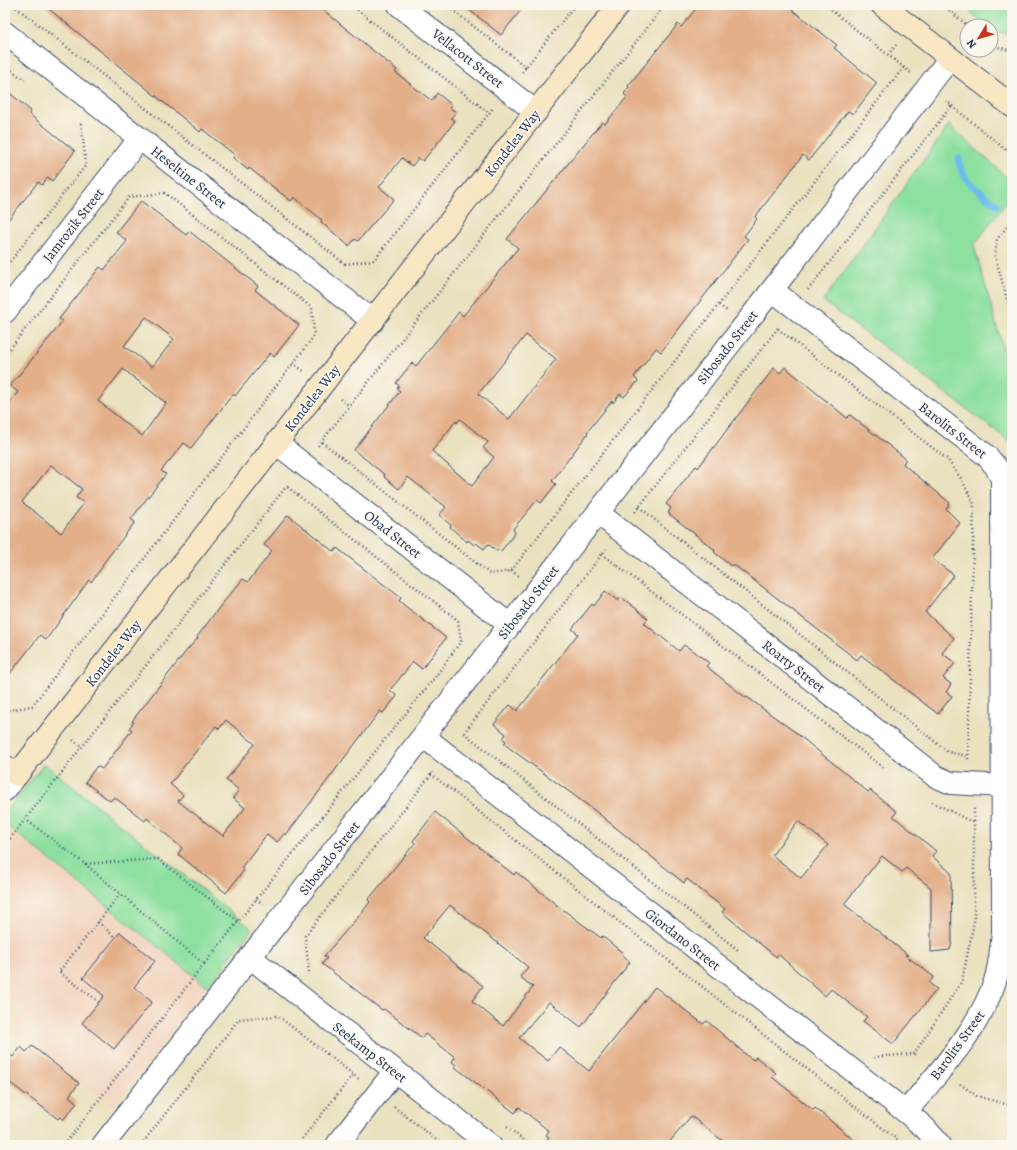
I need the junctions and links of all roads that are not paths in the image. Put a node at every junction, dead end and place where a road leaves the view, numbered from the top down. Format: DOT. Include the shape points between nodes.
graph roads {
  1 [pos="399,5"];
  2 [pos="620,5"];
  3 [pos="882,5"];
  4 [pos="5,33"];
  5 [pos="950,58"];
  6 [pos="972,74"];
  7 [pos="1012,85"];
  8 [pos="1012,106"];
  9 [pos="536,112"];
  10 [pos="140,138"];
  11 [pos="772,290"];
  12 [pos="5,312"];
  13 [pos="373,321"];
  14 [pos="276,444"];
  15 [pos="598,513"];
  16 [pos="510,626"];
  17 [pos="423,736"];
  18 [pos="9,777"];
  19 [pos="1003,786"];
  20 [pos="251,958"];
  21 [pos="395,1071"];
  22 [pos="906,1112"];
  23 [pos="104,1145"];
  24 [pos="337,1145"];
  25 [pos="490,1145"];
  26 [pos="940,1145"];
  1 -- 9 [label="street, Vellacott Street"];
  2 -- 9 [label="street, Kondelea Way"];
  3 -- 5 [label="street"];
  4 -- 10 [label="street, Heseltine Street"];
  5 -- 6 [label="street"];
  5 -- 11 [label="street, Sibosado Street"];
  6 -- 7 [label="street"];
  6 -- 8 [label="street"];
  9 -- 13 [label="street, Kondelea Way"];
  10 -- 12 [label="street, Jamrozik Street"];
  10 -- 13 [label="street, Heseltine Street"];
  11 -- 15 [label="street, Sibosado Street"];
  11 -- 19 [label="street, Barolits Street" via="987,456 1002,479"];
  13 -- 14 [label="street, Kondelea Way"];
  14 -- 16 [label="street, Obad Street"];
  14 -- 18 [label="street, Kondelea Way"];
  15 -- 16 [label="street, Sibosado Street"];
  15 -- 19 [label="street, Roarty Street" via="935,776 951,783"];
  16 -- 17 [label="street, Sibosado Street"];
  17 -- 20 [label="street, Sibosado Street"];
  17 -- 22 [label="street, Giordano Street"];
  19 -- 22 [label="street, Barolits Street" via="1003,933 995,981 983,1009 961,1044"];
  20 -- 21 [label="street, Seekamp Street"];
  20 -- 23 [label="street, Sibosado Street"];
  21 -- 24 [label="street"];
  21 -- 25 [label="street, Seekamp Street"];
  22 -- 26 [label="street, Giordano Street"];
}
